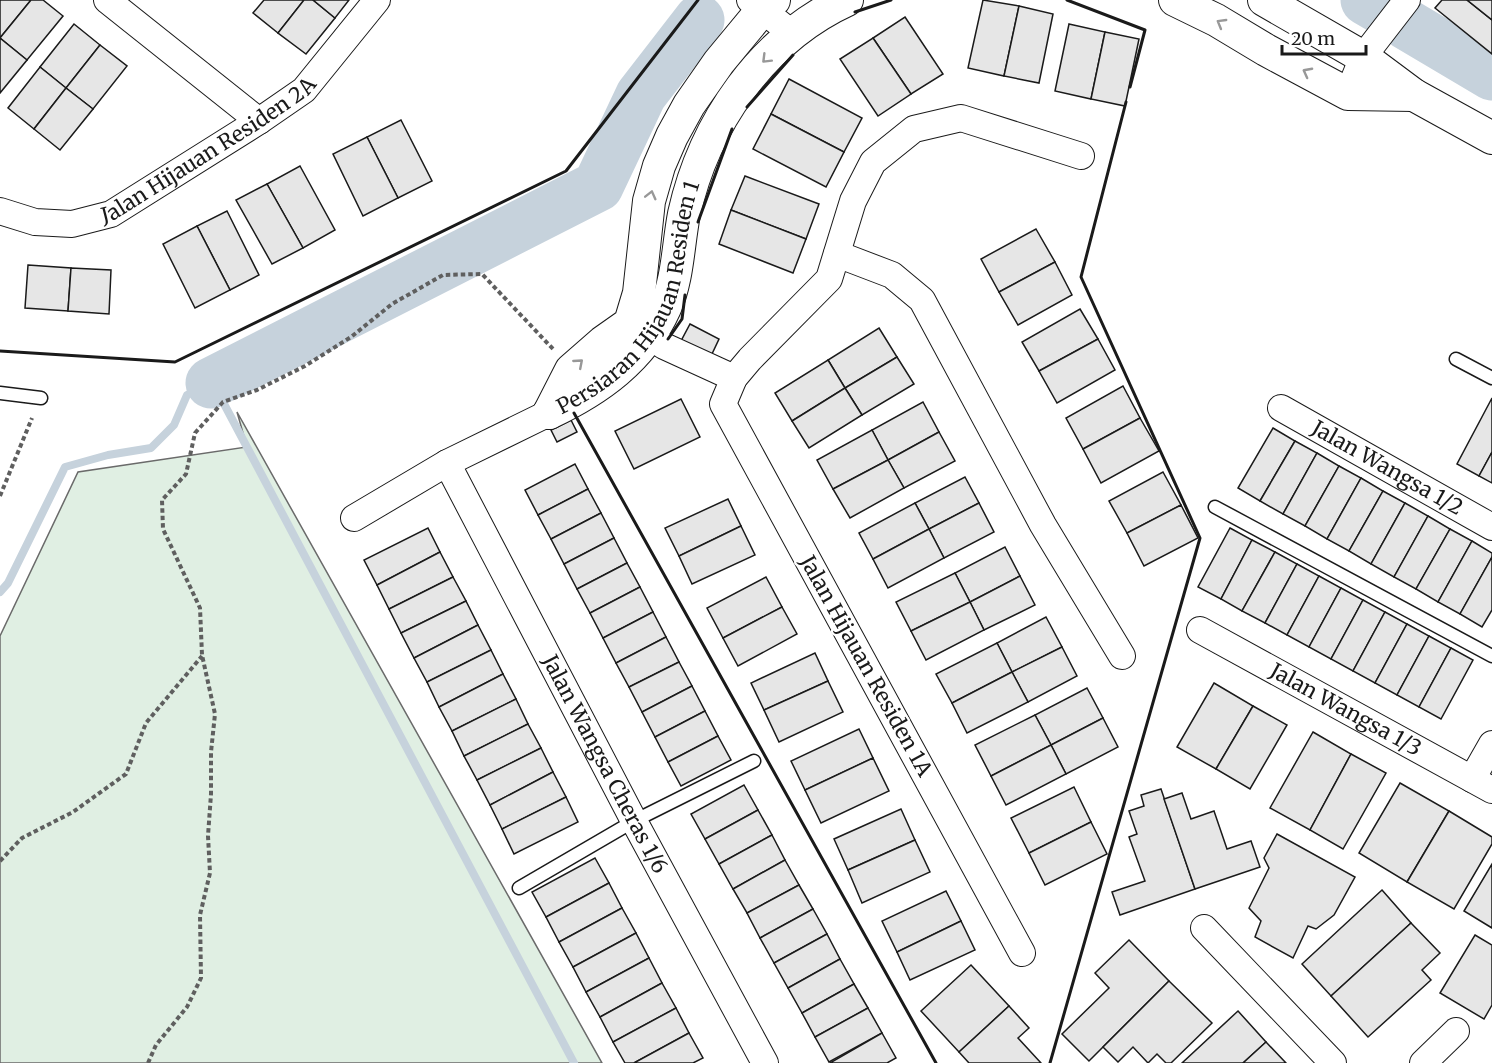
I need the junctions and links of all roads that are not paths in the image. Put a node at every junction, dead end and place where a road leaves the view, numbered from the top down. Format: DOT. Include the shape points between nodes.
graph roads {
  1 [pos="107,0"];
  2 [pos="377,0"];
  3 [pos="847,0"];
  4 [pos="1175,0"];
  5 [pos="1264,0"];
  6 [pos="1407,0"];
  7 [pos="762,3"];
  8 [pos="794,34"];
  9 [pos="1363,57"];
  10 [pos="1348,94"];
  11 [pos="1414,95"];
  12 [pos="259,121"];
  13 [pos="1492,138"];
  14 [pos="1081,156"];
  15 [pos="0,211"];
  16 [pos="837,254"];
  17 [pos="639,330"];
  18 [pos="1456,359"];
  19 [pos="734,378"];
  20 [pos="1492,378"];
  21 [pos="0,393"];
  22 [pos="41,398"];
  23 [pos="1281,408"];
  24 [pos="549,413"];
  25 [pos="447,463"];
  26 [pos="1215,507"];
  27 [pos="354,518"];
  28 [pos="1492,527"];
  29 [pos="1200,630"];
  30 [pos="1122,656"];
  31 [pos="1492,656"];
  32 [pos="1492,744"];
  33 [pos="754,761"];
  34 [pos="1482,785"];
  35 [pos="634,821"];
  36 [pos="519,888"];
  37 [pos="1204,928"];
  38 [pos="1022,952"];
  39 [pos="1456,1031"];
  40 [pos="765,1063"];
  41 [pos="1333,1063"];
  42 [pos="1423,1063"];
  1 -- 12 [label="street"];
  2 -- 12 [label="street, Jalan Hijauan Residen 2A" via="304,90"];
  3 -- 8 [label="street, Persiaran Hijauan Residen 1"];
  10 -- 4 [label="street, one-way"];
  5 -- 9 [label="street"];
  6 -- 9 [label="street"];
  7 -- 8 [label="street"];
  17 -- 7 [label="street, Persiaran Hijauan Residen 1, one-way" via="649,201 659,166 689,105"];
  8 -- 17 [label="street, Persiaran Hijauan Residen 1, one-way" via="766,58 719,120 692,182 672,289 664,309"];
  9 -- 10 [label="street"];
  9 -- 11 [label="street"];
  10 -- 11 [label="street"];
  11 -- 13 [label="street"];
  12 -- 15 [label="street, Jalan Hijauan Residen 2A" via="111,214 72,224 35,222"];
  14 -- 16 [label="street" via="961,118 914,129 873,162 853,201"];
  16 -- 19 [label="street" via="829,279 821,289"];
  16 -- 30 [label="street" via="892,275 922,300 1043,525"];
  17 -- 19 [label="street" via="664,346"];
  24 -- 17 [label="street, Persiaran Hijauan Residen 1, one-way" via="571,370 603,342"];
  17 -- 24 [label="street, Persiaran Hijauan Residen 1" via="632,360 581,398"];
  18 -- 20 [label="lane"];
  19 -- 38 [label="street, Jalan Hijauan Residen 1A" via="723,404"];
  21 -- 22 [label="lane"];
  23 -- 28 [label="street, Jalan Wangsa 1/2"];
  24 -- 25 [label="street"];
  25 -- 27 [label="street"];
  25 -- 35 [label="street, Jalan Wangsa Cheras 1/6"];
  26 -- 31 [label="lane"];
  29 -- 34 [label="street, Jalan Wangsa 1/3"];
  32 -- 34 [label="street"];
  33 -- 35 [label="lane"];
  35 -- 36 [label="lane"];
  35 -- 40 [label="street, Jalan Wangsa Cheras 1/6"];
  37 -- 41 [label="street"];
  39 -- 42 [label="street"];
}
